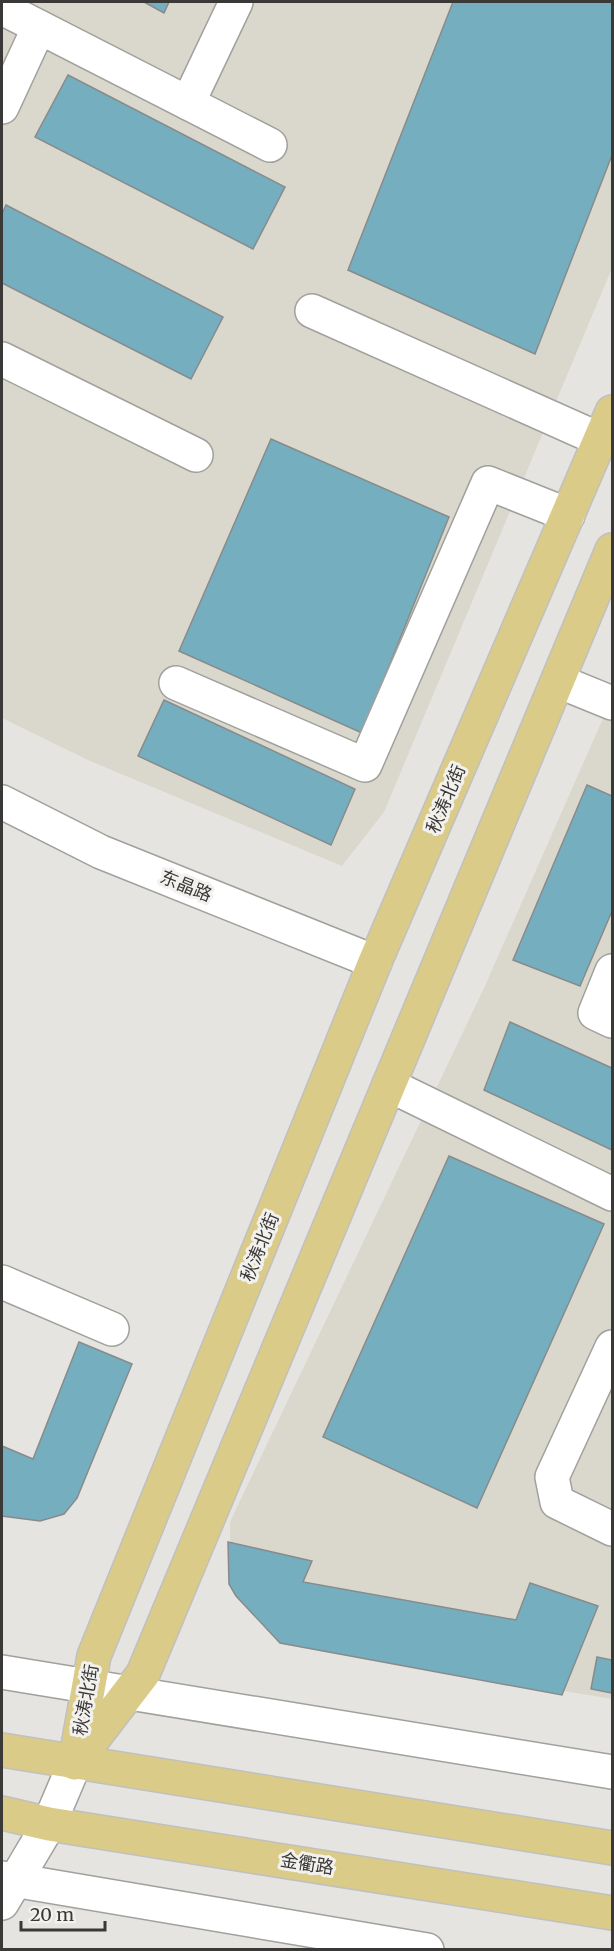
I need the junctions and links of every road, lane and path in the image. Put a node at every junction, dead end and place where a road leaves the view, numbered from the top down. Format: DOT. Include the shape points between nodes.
graph roads {
  1 [pos="236,2"];
  2 [pos="2,8"];
  3 [pos="39,27"];
  4 [pos="188,103"];
  5 [pos="2,107"];
  6 [pos="270,145"];
  7 [pos="312,311"];
  8 [pos="2,359"];
  9 [pos="607,426"];
  10 [pos="196,455"];
  11 [pos="568,515"];
  12 [pos="612,550"];
  13 [pos="558,681"];
  14 [pos="176,683"];
  15 [pos="612,703"];
  16 [pos="2,802"];
  17 [pos="375,962"];
  18 [pos="612,971"];
  19 [pos="612,1021"];
  20 [pos="389,1085"];
  21 [pos="612,1194"];
  22 [pos="2,1282"];
  23 [pos="112,1329"];
  24 [pos="612,1347"];
  25 [pos="612,1528"];
  26 [pos="2,1672"];
  27 [pos="88,1686"];
  28 [pos="128,1693"];
  29 [pos="2,1750"];
  30 [pos="75,1763"];
  31 [pos="612,1772"];
  32 [pos="2,1814"];
  33 [pos="49,1824"];
  34 [pos="612,1848"];
  35 [pos="6,1887"];
  36 [pos="612,1913"];
  37 [pos="427,1950"];
  1 -- 4 [label="street"];
  2 -- 3 [label="street"];
  3 -- 4 [label="street"];
  3 -- 5 [label="street"];
  4 -- 6 [label="street"];
  7 -- 9 [label="street"];
  8 -- 10 [label="street"];
  9 -- 11 [label="main road, 秋涛北街"];
  11 -- 14 [label="street" via="488,483 365,765"];
  11 -- 17 [label="main road, 秋涛北街"];
  12 -- 13 [label="main road, 秋涛北街"];
  13 -- 15 [label="street"];
  13 -- 20 [label="main road, 秋涛北街"];
  16 -- 17 [label="street, 东晶路" via="101,852"];
  17 -- 27 [label="main road, 秋涛北街" via="94,1656"];
  18 -- 19 [label="street" via="595,1013"];
  20 -- 21 [label="street"];
  20 -- 28 [label="main road, 秋涛北街" via="142,1674"];
  22 -- 23 [label="street"];
  24 -- 25 [label="street" via="552,1477 558,1502"];
  26 -- 27 [label="street"];
  27 -- 28 [label="street"];
  27 -- 30 [label="main road, 秋涛北街"];
  28 -- 30 [label="main road, 秋涛北街"];
  28 -- 31 [label="street"];
  29 -- 30 [label="main road"];
  30 -- 33 [label="street"];
  30 -- 34 [label="main road"];
  32 -- 33 [label="main road, 金衢路"];
  33 -- 35 [label="street"];
  33 -- 36 [label="main road, 金衢路"];
  35 -- 37 [label="street"];
}
